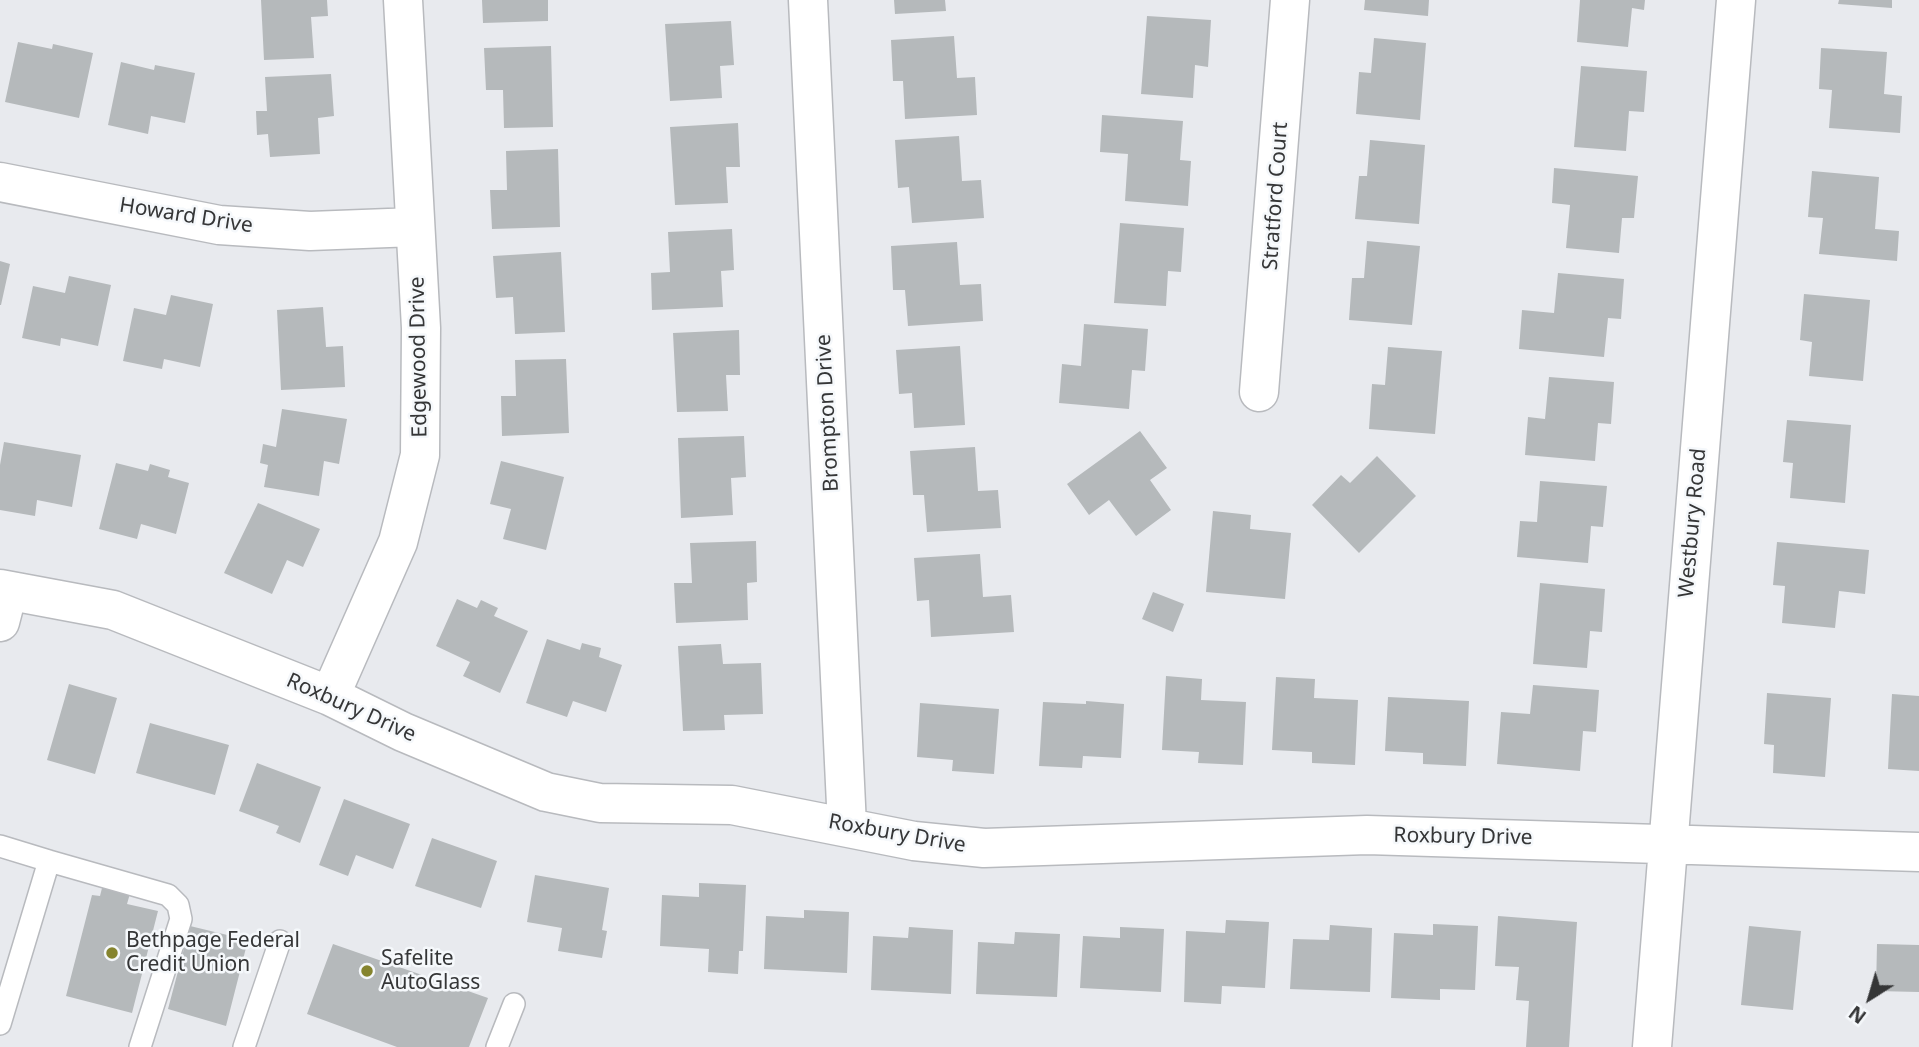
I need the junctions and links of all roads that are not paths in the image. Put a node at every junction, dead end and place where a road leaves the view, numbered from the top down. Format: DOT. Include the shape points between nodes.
graph roads {
  1 [pos="403,0"];
  2 [pos="808,0"];
  3 [pos="1290,0"];
  4 [pos="1735,0"];
  5 [pos="0,183"];
  6 [pos="415,227"];
  7 [pos="1259,393"];
  8 [pos="3,600"];
  9 [pos="330,696"];
  10 [pos="847,826"];
  11 [pos="1668,843"];
  12 [pos="0,846"];
  13 [pos="1919,852"];
  14 [pos="49,861"];
  15 [pos="279,941"];
  16 [pos="514,1004"];
  17 [pos="0,1024"];
  18 [pos="140,1047"];
  19 [pos="244,1047"];
  20 [pos="497,1047"];
  21 [pos="1652,1047"];
  1 -- 6 [label="street, Edgewood Drive"];
  2 -- 10 [label="street, Brompton Drive"];
  3 -- 7 [label="street, Stratford Court"];
  4 -- 11 [label="street, Westbury Road"];
  5 -- 6 [label="street, Howard Drive" via="219,225 310,231"];
  6 -- 9 [label="street, Edgewood Drive" via="421,455 398,542"];
  8 -- 9 [label="street, Roxbury Drive" via="113,610"];
  9 -- 10 [label="street, Roxbury Drive" via="547,792 600,803 732,805"];
  10 -- 11 [label="street, Roxbury Drive" via="914,841 984,848 1367,835"];
  11 -- 13 [label="street, Roxbury Drive"];
  11 -- 21 [label="street, Westbury Road"];
  12 -- 14 [label="lane"];
  14 -- 17 [label="lane"];
  14 -- 18 [label="lane" via="168,895 178,905 181,919"];
  15 -- 19 [label="lane"];
  16 -- 20 [label="lane"];
}
